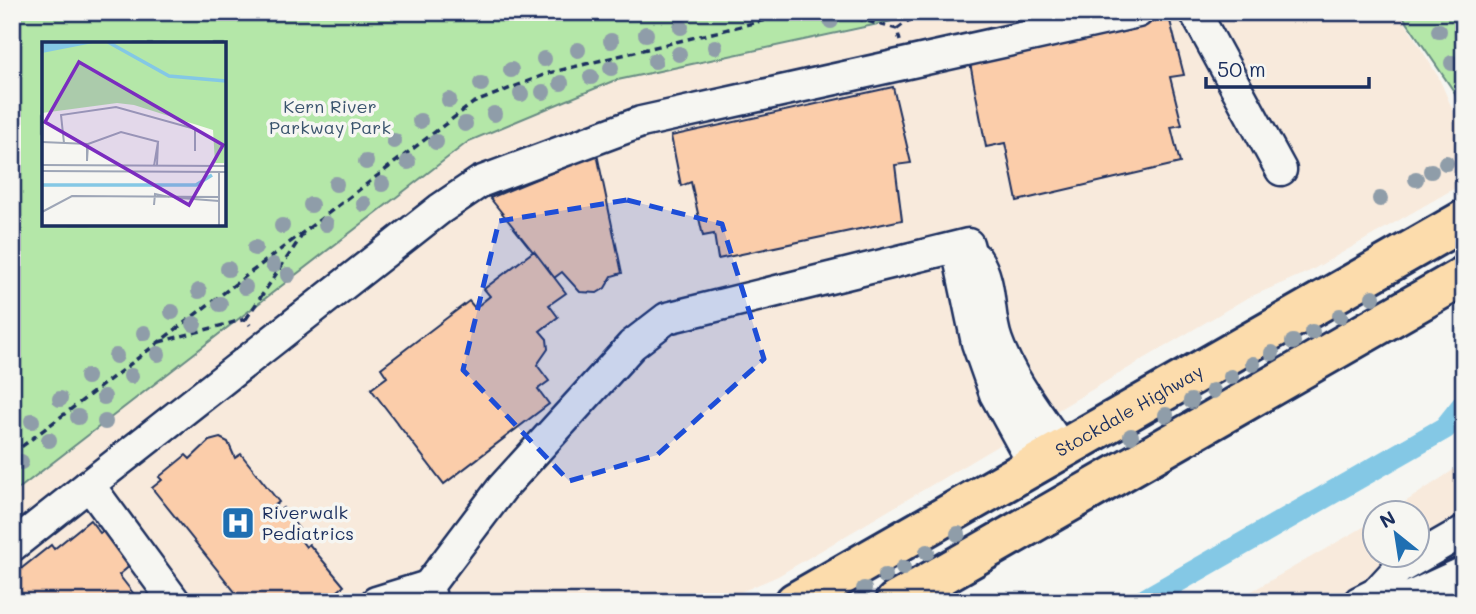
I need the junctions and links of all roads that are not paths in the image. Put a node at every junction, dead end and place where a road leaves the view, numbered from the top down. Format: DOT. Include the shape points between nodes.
graph roads {
  1 [pos="1138,12"];
  2 [pos="1195,12"];
  3 [pos="1281,170"];
  4 [pos="1464,220"];
  5 [pos="1464,276"];
  6 [pos="1048,457"];
  7 [pos="89,485"];
  8 [pos="1464,531"];
  9 [pos="12,546"];
  10 [pos="1464,572"];
  11 [pos="430,594"];
  12 [pos="1367,598"];
  13 [pos="175,602"];
  14 [pos="376,602"];
  15 [pos="794,602"];
  16 [pos="895,602"];
  1 -- 7 [label="street" via="641,122 480,181"];
  2 -- 3 [label="street"];
  4 -- 6 [label="main road, Stockdale Highway"];
  5 -- 16 [label="main road"];
  6 -- 11 [label="street" via="997,341 985,271 972,259 968,244 667,318 632,345 502,488"];
  6 -- 15 [label="main road, Stockdale Highway"];
  7 -- 9 [label="street"];
  7 -- 13 [label="street"];
  8 -- 12 [label="street" via="1398,569"];
  10 -- 12 [label="street" via="1399,601"];
  11 -- 14 [label="street"];
}
